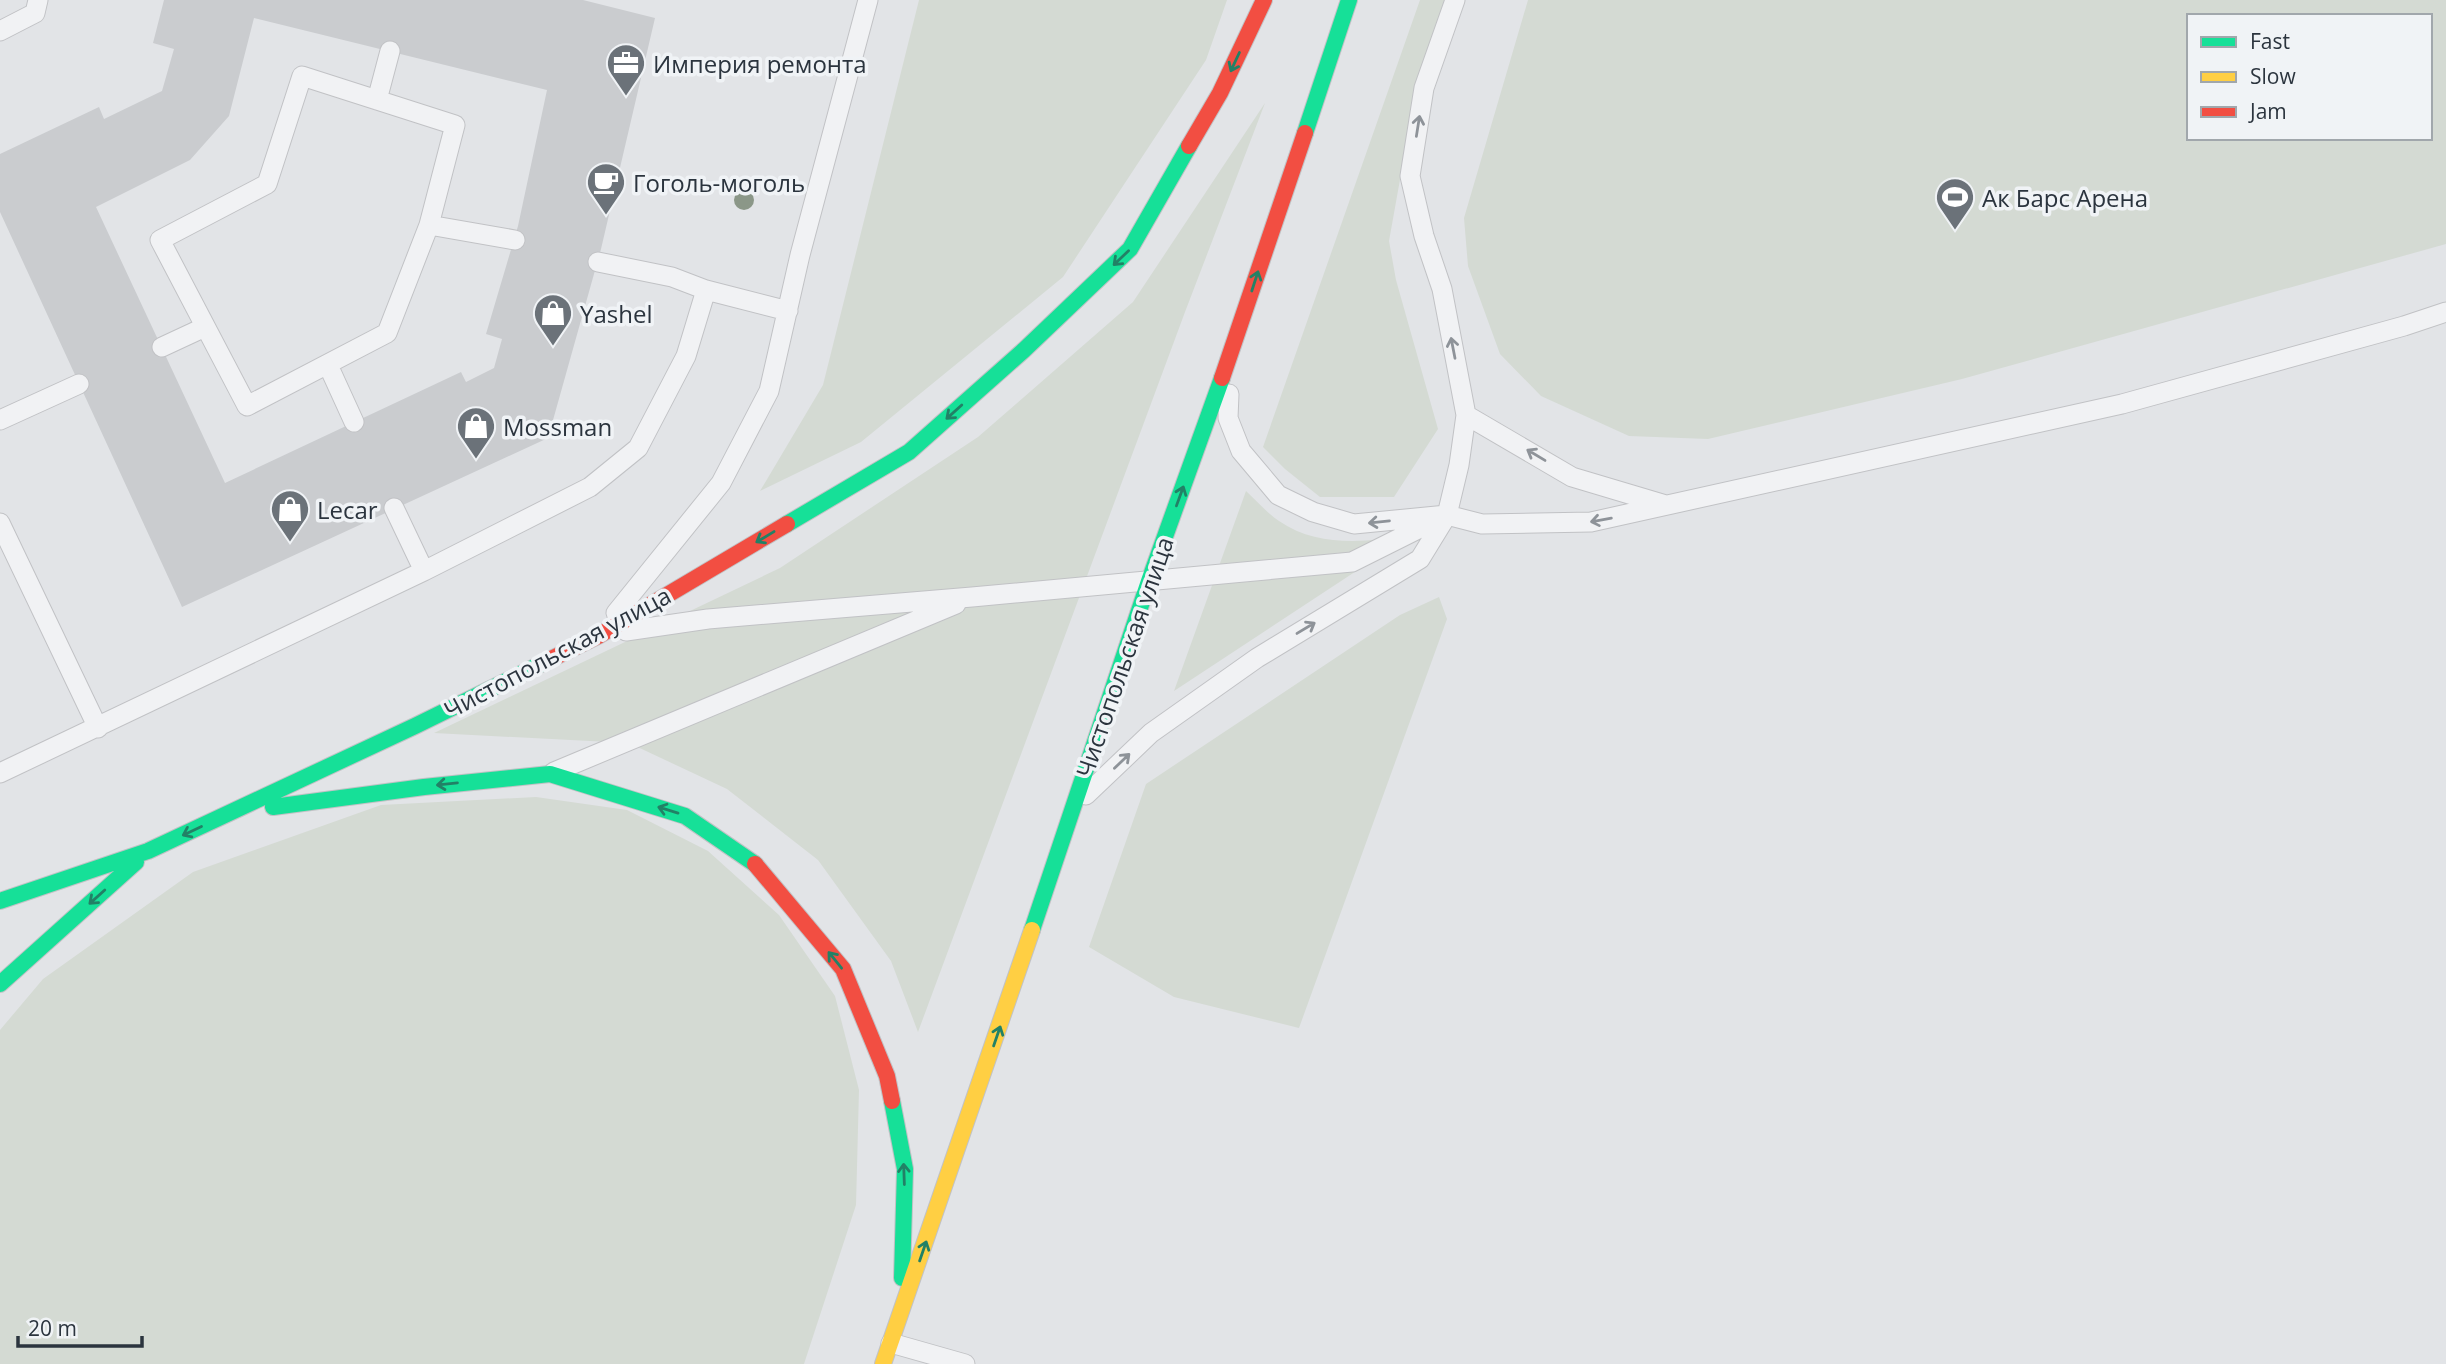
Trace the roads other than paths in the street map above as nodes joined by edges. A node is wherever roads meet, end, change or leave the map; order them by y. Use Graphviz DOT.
graph roads {
  1 [pos="38,0"];
  2 [pos="868,0"];
  3 [pos="1264,0"];
  4 [pos="1349,0"];
  5 [pos="1455,0"];
  6 [pos="0,31"];
  7 [pos="390,51"];
  8 [pos="377,100"];
  9 [pos="429,225"];
  10 [pos="515,240"];
  11 [pos="598,262"];
  12 [pos="705,290"];
  13 [pos="788,311"];
  14 [pos="2446,312"];
  15 [pos="205,327"];
  16 [pos="162,347"];
  17 [pos="1230,357"];
  18 [pos="328,365"];
  19 [pos="79,384"];
  20 [pos="1466,415"];
  21 [pos="0,420"];
  22 [pos="354,422"];
  23 [pos="1667,505"];
  24 [pos="394,508"];
  25 [pos="1447,515"];
  26 [pos="0,523"];
  27 [pos="424,571"];
  28 [pos="1149,581"];
  29 [pos="972,597"];
  30 [pos="598,636"];
  31 [pos="98,728"];
  32 [pos="0,773"];
  33 [pos="550,774"];
  34 [pos="1072,808"];
  35 [pos="236,811"];
  36 [pos="148,852"];
  37 [pos="0,901"];
  38 [pos="0,984"];
  39 [pos="901,1316"];
  40 [pos="891,1343"];
  41 [pos="883,1364"];
  42 [pos="965,1364"];
  1 -- 6 [label="lane"];
  2 -- 13 [label="lane"];
  3 -- 30 [label="main road, Чистопольская улица, one-way"];
  17 -- 4 [label="main road, Чистопольская улица, one-way"];
  20 -- 5 [label="lane, one-way"];
  7 -- 8 [label="lane"];
  8 -- 9 [label="lane"];
  8 -- 15 [label="lane"];
  9 -- 10 [label="lane"];
  9 -- 18 [label="lane"];
  11 -- 12 [label="lane"];
  12 -- 13 [label="lane"];
  12 -- 27 [label="lane"];
  13 -- 30 [label="lane"];
  14 -- 23 [label="lane"];
  15 -- 16 [label="lane"];
  15 -- 18 [label="lane"];
  25 -- 17 [label="lane, one-way"];
  28 -- 17 [label="main road, Чистопольская улица, one-way"];
  18 -- 22 [label="lane"];
  19 -- 21 [label="lane"];
  23 -- 20 [label="lane, one-way"];
  20 -- 25 [label="lane"];
  23 -- 25 [label="lane, one-way"];
  24 -- 27 [label="lane"];
  25 -- 28 [label="lane"];
  34 -- 25 [label="lane, one-way"];
  26 -- 31 [label="lane"];
  27 -- 31 [label="lane"];
  28 -- 29 [label="lane"];
  28 -- 34 [label="main road, Чистопольская улица"];
  29 -- 30 [label="lane"];
  29 -- 33 [label="lane"];
  30 -- 35 [label="main road, Чистопольская улица"];
  31 -- 32 [label="lane"];
  33 -- 35 [label="main road, Чистопольская улица, one-way"];
  39 -- 33 [label="main road, Чистопольская улица, one-way"];
  39 -- 34 [label="main road, Чистопольская улица, one-way"];
  35 -- 36 [label="main road, Чистопольская улица, one-way"];
  36 -- 37 [label="main road, Чистопольская улица"];
  36 -- 38 [label="main road, Чистопольская улица, one-way"];
  39 -- 40 [label="main road, Чистопольская улица"];
  40 -- 41 [label="main road, Чистопольская улица"];
  40 -- 42 [label="lane"];
}
